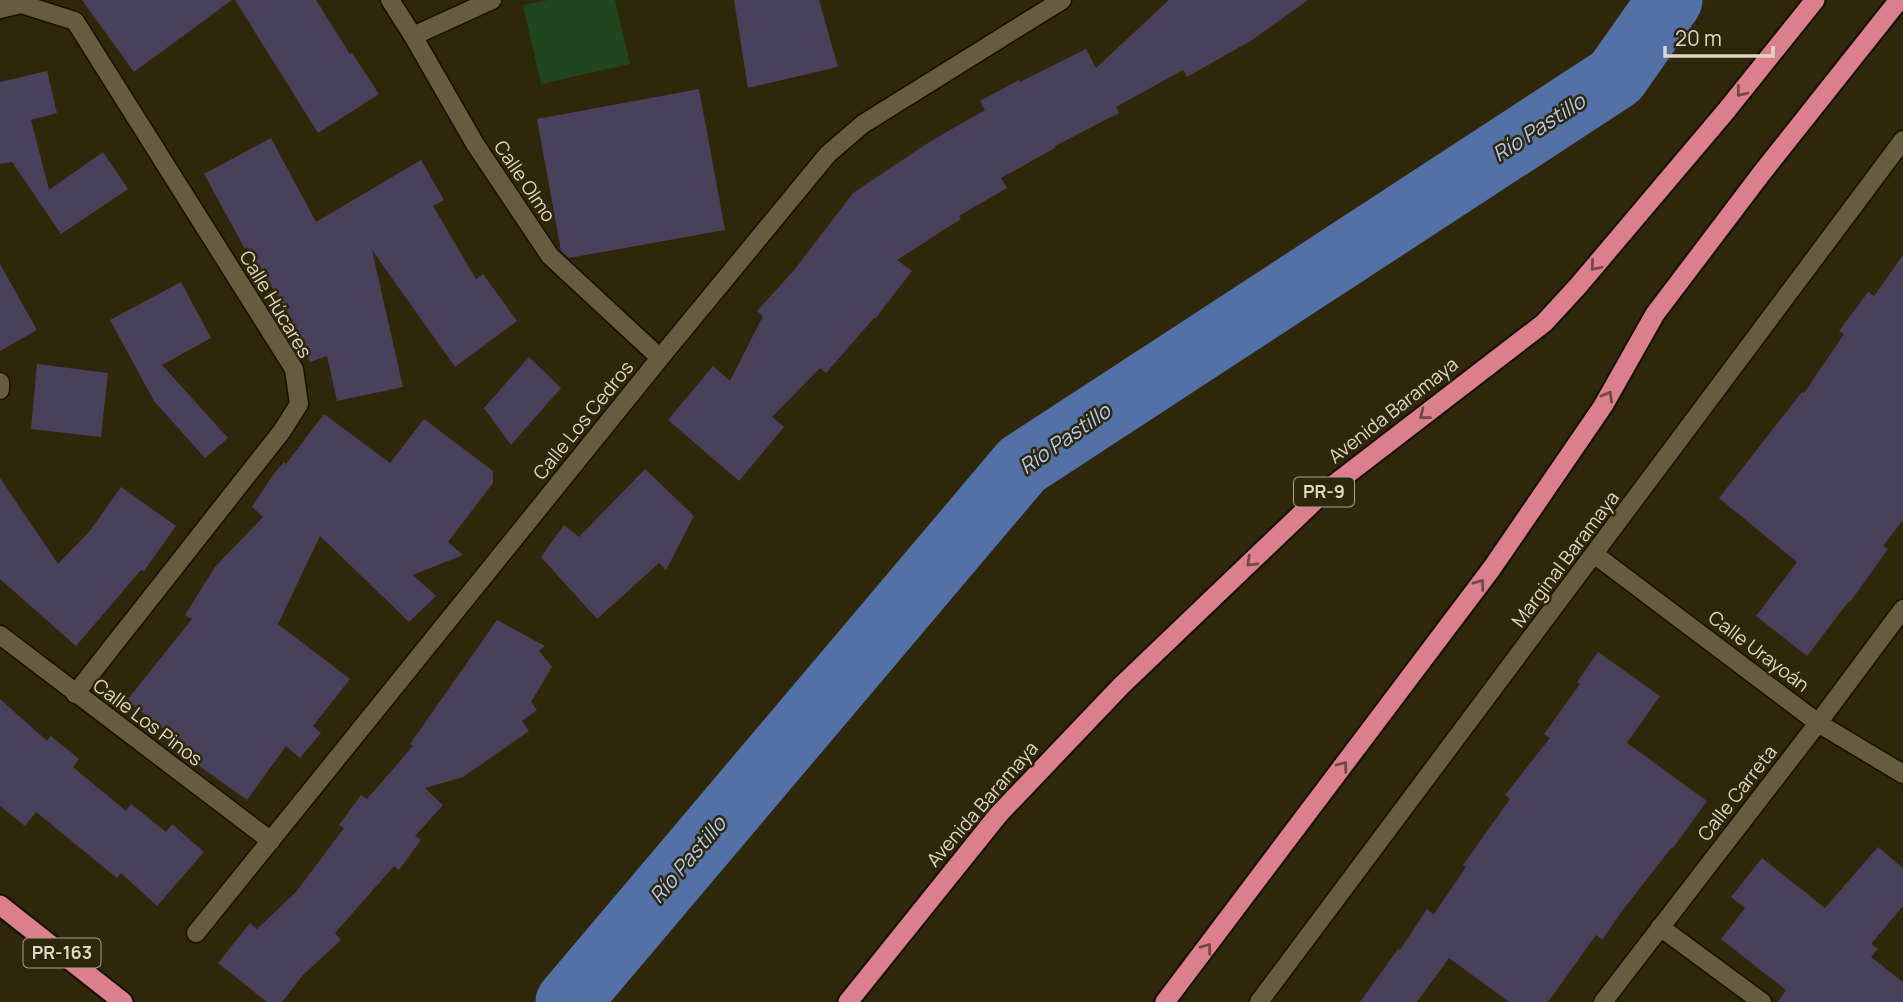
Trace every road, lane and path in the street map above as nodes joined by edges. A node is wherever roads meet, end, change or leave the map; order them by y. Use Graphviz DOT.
graph roads {
  1 [pos="390,0"];
  2 [pos="492,0"];
  3 [pos="1062,0"];
  4 [pos="1815,0"];
  5 [pos="1899,0"];
  6 [pos="0,9"];
  7 [pos="414,36"];
  8 [pos="1903,140"];
  9 [pos="660,358"];
  10 [pos="0,382"];
  11 [pos="0,390"];
  12 [pos="1594,554"];
  13 [pos="1903,608"];
  14 [pos="0,635"];
  15 [pos="75,694"];
  16 [pos="1818,723"];
  17 [pos="1903,774"];
  18 [pos="271,841"];
  19 [pos="0,905"];
  20 [pos="1660,927"];
  21 [pos="196,933"];
  22 [pos="123,1002"];
  23 [pos="848,1002"];
  24 [pos="1165,1002"];
  25 [pos="1259,1002"];
  26 [pos="1603,1002"];
  27 [pos="1762,1002"];
  1 -- 7 [label="street, Calle Olmo"];
  2 -- 7 [label="street"];
  3 -- 9 [label="street, Calle Los Cedros"];
  4 -- 23 [label="highway, Avenida Baramaya / PR-9, one-way"];
  24 -- 5 [label="highway, one-way"];
  6 -- 15 [label="street, Calle Húcares"];
  7 -- 9 [label="street, Calle Olmo"];
  8 -- 12 [label="street, Marginal Baramaya"];
  9 -- 18 [label="street, Calle Los Cedros"];
  10 -- 11 [label="street"];
  12 -- 16 [label="street, Calle Urayoán"];
  12 -- 25 [label="street, Marginal Baramaya"];
  13 -- 16 [label="street, Calle Carreta"];
  14 -- 15 [label="street, Calle Los Pinos"];
  15 -- 18 [label="street, Calle Los Pinos"];
  16 -- 17 [label="street, Calle Urayoán"];
  16 -- 20 [label="street, Calle Carreta"];
  18 -- 21 [label="street, Calle Los Cedros"];
  19 -- 22 [label="highway, PR-163"];
  20 -- 26 [label="street, Calle Carreta"];
  20 -- 27 [label="street"];
}
